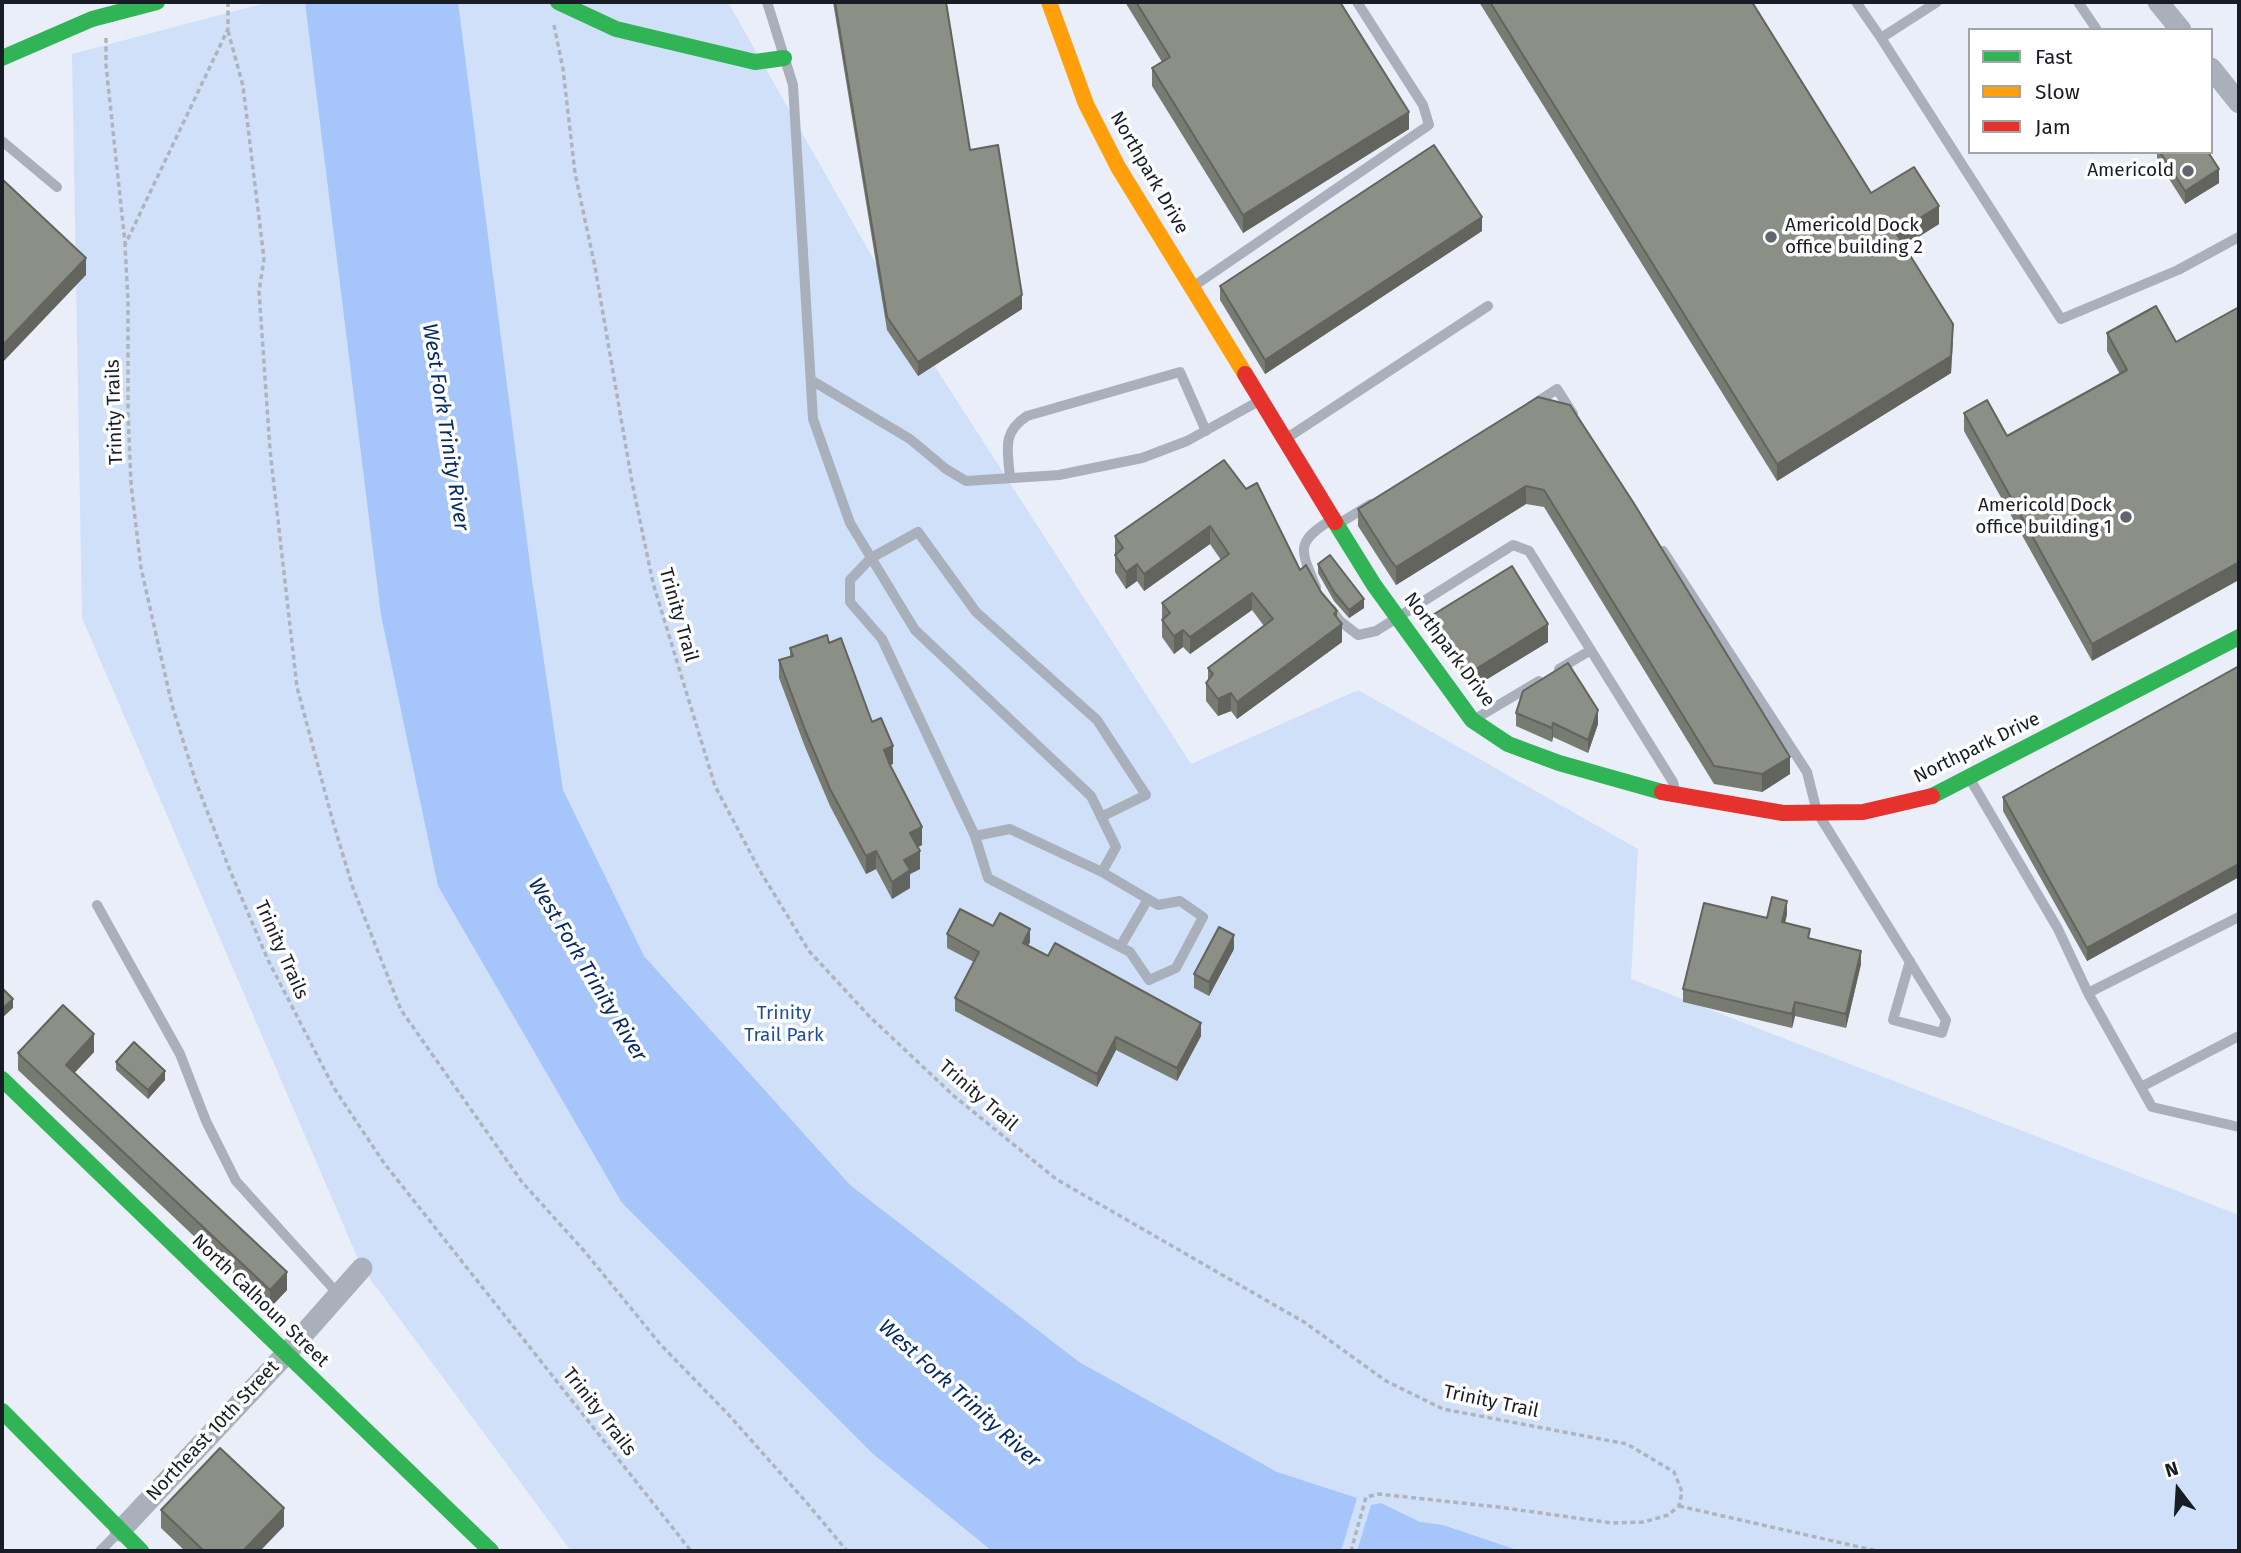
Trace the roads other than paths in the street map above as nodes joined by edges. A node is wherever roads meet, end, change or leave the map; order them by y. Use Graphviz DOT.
graph roads {
  1 [pos="767,2"];
  2 [pos="1049,2"];
  3 [pos="1357,2"];
  4 [pos="1856,2"];
  5 [pos="1937,2"];
  6 [pos="2078,2"];
  7 [pos="2158,2"];
  8 [pos="152,3"];
  9 [pos="127,6"];
  10 [pos="555,8"];
  11 [pos="2096,28"];
  12 [pos="2179,28"];
  13 [pos="1881,38"];
  14 [pos="2,58"];
  15 [pos="784,58"];
  16 [pos="2213,71"];
  17 [pos="2239,103"];
  18 [pos="2,141"];
  19 [pos="57,187"];
  20 [pos="2239,237"];
  21 [pos="1191,287"];
  22 [pos="1488,306"];
  23 [pos="811,380"];
  24 [pos="1261,400"];
  25 [pos="1522,411"];
  26 [pos="1580,424"];
  27 [pos="1206,431"];
  28 [pos="1285,439"];
  29 [pos="1010,478"];
  30 [pos="1383,496"];
  31 [pos="1335,521"];
  32 [pos="1656,540"];
  33 [pos="871,558"];
  34 [pos="1398,617"];
  35 [pos="2239,637"];
  36 [pos="1591,650"];
  37 [pos="1472,720"];
  38 [pos="1969,778"];
  39 [pos="1676,795"];
  40 [pos="1817,812"];
  41 [pos="1101,817"];
  42 [pos="975,836"];
  43 [pos="1102,873"];
  44 [pos="1148,899"];
  45 [pos="97,905"];
  46 [pos="2239,917"];
  47 [pos="1120,947"];
  48 [pos="1910,961"];
  49 [pos="2088,993"];
  50 [pos="2239,1036"];
  51 [pos="2,1079"];
  52 [pos="2141,1087"];
  53 [pos="2239,1127"];
  54 [pos="362,1268"];
  55 [pos="339,1295"];
  56 [pos="286,1354"];
  57 [pos="2,1411"];
  58 [pos="120,1531"];
  59 [pos="100,1551"];
  60 [pos="141,1551"];
  61 [pos="491,1551"];
  1 -- 15 [label="lane"];
  2 -- 21 [label="street, Northpark Drive"];
  3 -- 21 [label="lane"];
  4 -- 13 [label="lane"];
  5 -- 13 [label="lane"];
  6 -- 11 [label="lane"];
  7 -- 12 [label="street"];
  8 -- 9 [label="street"];
  9 -- 14 [label="street"];
  10 -- 15 [label="street"];
  13 -- 20 [label="lane"];
  15 -- 23 [label="lane"];
  16 -- 17 [label="street"];
  18 -- 19 [label="lane"];
  21 -- 24 [label="street, Northpark Drive"];
  22 -- 28 [label="lane"];
  23 -- 29 [label="lane"];
  23 -- 33 [label="lane"];
  24 -- 27 [label="lane"];
  24 -- 28 [label="street, Northpark Drive"];
  25 -- 26 [label="lane"];
  27 -- 29 [label="lane"];
  27 -- 29 [label="lane"];
  28 -- 31 [label="street, Northpark Drive"];
  30 -- 31 [label="lane"];
  31 -- 34 [label="street, Northpark Drive"];
  31 -- 34 [label="lane"];
  32 -- 40 [label="lane"];
  33 -- 41 [label="lane"];
  33 -- 41 [label="lane"];
  33 -- 42 [label="lane"];
  34 -- 36 [label="lane"];
  34 -- 37 [label="street, Northpark Drive"];
  35 -- 38 [label="street, Northpark Drive"];
  36 -- 37 [label="lane"];
  36 -- 39 [label="lane"];
  37 -- 39 [label="street, Northpark Drive"];
  38 -- 40 [label="street, Northpark Drive"];
  38 -- 49 [label="lane"];
  39 -- 40 [label="street, Northpark Drive"];
  40 -- 48 [label="lane"];
  41 -- 43 [label="lane"];
  42 -- 43 [label="lane"];
  42 -- 47 [label="lane"];
  43 -- 44 [label="lane"];
  44 -- 47 [label="lane"];
  44 -- 47 [label="lane"];
  45 -- 55 [label="lane"];
  46 -- 49 [label="lane"];
  48 -- 48 [label="lane"];
  49 -- 52 [label="lane"];
  50 -- 52 [label="lane"];
  51 -- 56 [label="street, North Calhoun Street"];
  52 -- 53 [label="lane"];
  54 -- 55 [label="street, Northeast 10th Street"];
  55 -- 56 [label="street, Northeast 10th Street"];
  56 -- 58 [label="street, Northeast 10th Street"];
  56 -- 61 [label="street, North Calhoun Street"];
  57 -- 58 [label="street"];
  58 -- 59 [label="lane"];
  58 -- 60 [label="street"];
}
